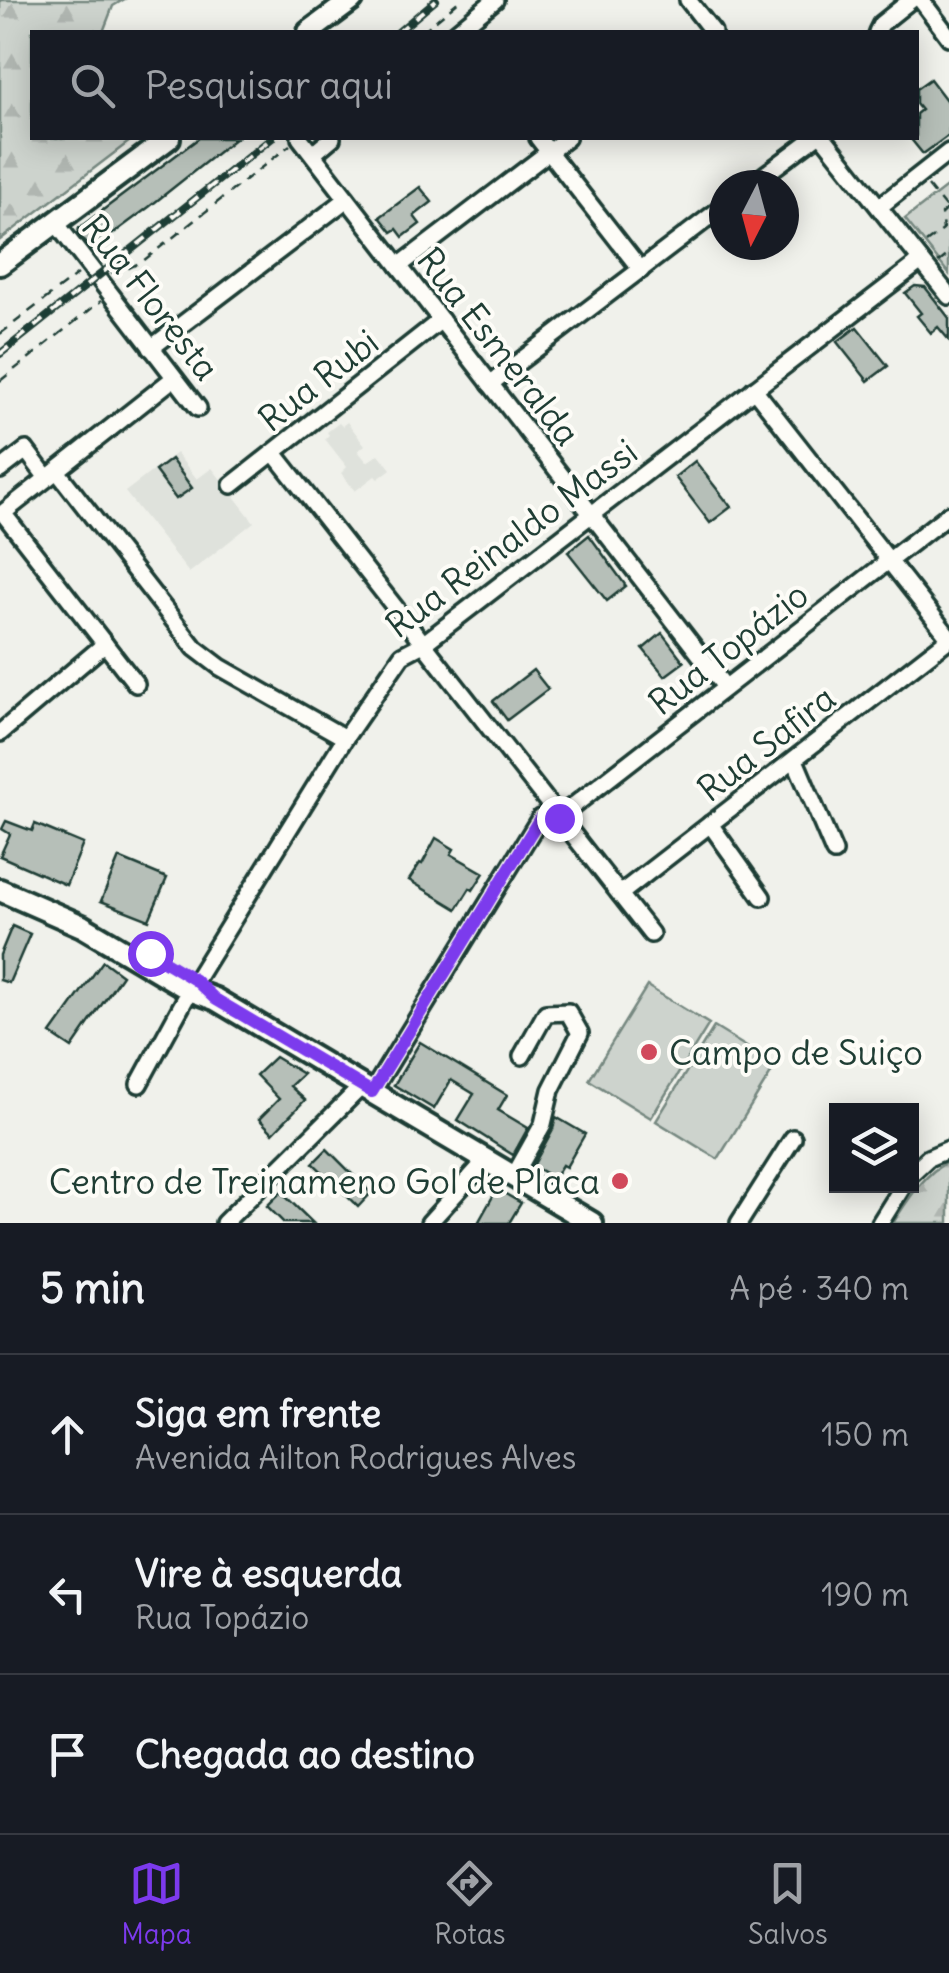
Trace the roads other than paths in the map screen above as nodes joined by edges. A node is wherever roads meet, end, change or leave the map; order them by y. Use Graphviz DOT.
graph roads {
  1 [pos="352,0"];
  2 [pos="495,0"];
  3 [pos="910,0"];
  4 [pos="921,0"];
  5 [pos="696,3"];
  6 [pos="312,30"];
  7 [pos="328,30"];
  8 [pos="458,30"];
  9 [pos="709,30"];
  10 [pos="878,30"];
  11 [pos="949,37"];
  12 [pos="166,140"];
  13 [pos="301,140"];
  14 [pos="330,140"];
  15 [pos="540,140"];
  16 [pos="564,140"];
  17 [pos="804,140"];
  18 [pos="826,140"];
  19 [pos="549,151"];
  20 [pos="949,152"];
  21 [pos="312,154"];
  22 [pos="769,170"];
  23 [pos="347,199"];
  24 [pos="879,207"];
  25 [pos="709,217"];
  26 [pos="56,223"];
  27 [pos="918,257"];
  28 [pos="0,264"];
  29 [pos="399,266"];
  30 [pos="640,270"];
  31 [pos="949,296"];
  32 [pos="442,320"];
  33 [pos="152,348"];
  34 [pos="174,378"];
  35 [pos="490,384"];
  36 [pos="754,389"];
  37 [pos="198,408"];
  38 [pos="274,453"];
  39 [pos="0,470"];
  40 [pos="52,474"];
  41 [pos="232,485"];
  42 [pos="592,514"];
  43 [pos="949,514"];
  44 [pos="890,561"];
  45 [pos="949,638"];
  46 [pos="105,644"];
  47 [pos="423,644"];
  48 [pos="136,684"];
  49 [pos="725,687"];
  50 [pos="0,733"];
  51 [pos="345,738"];
  52 [pos="796,760"];
  53 [pos="549,813"];
  54 [pos="710,824"];
  55 [pos="834,852"];
  56 [pos="0,880"];
  57 [pos="13,892"];
  58 [pos="620,894"];
  59 [pos="762,896"];
  60 [pos="651,934"];
  61 [pos="193,985"];
  62 [pos="522,1056"];
  63 [pos="138,1084"];
  64 [pos="367,1089"];
  65 [pos="793,1138"];
  66 [pos="949,1149"];
  67 [pos="486,1160"];
  68 [pos="919,1166"];
  69 [pos="514,1176"];
  70 [pos="899,1193"];
  71 [pos="224,1223"];
  72 [pos="429,1223"];
  73 [pos="592,1223"];
  74 [pos="740,1223"];
  75 [pos="880,1223"];
  1 -- 6 [label="main road"];
  1 -- 7 [label="street"];
  2 -- 8 [label="street"];
  3 -- 10 [label="street"];
  4 -- 11 [label="street"];
  5 -- 9 [label="street"];
  12 -- 26 [label="main road"];
  13 -- 21 [label="street, Rua Esmeralda"];
  14 -- 21 [label="street"];
  15 -- 19 [label="street"];
  16 -- 19 [label="street"];
  17 -- 22 [label="street"];
  18 -- 24 [label="street"];
  19 -- 29 [label="street"];
  19 -- 30 [label="street"];
  20 -- 24 [label="street"];
  21 -- 23 [label="street, Rua Esmeralda"];
  23 -- 29 [label="street, Rua Esmeralda"];
  23 -- 33 [label="street"];
  24 -- 27 [label="street"];
  25 -- 30 [label="street"];
  26 -- 28 [label="main road"];
  26 -- 33 [label="street, Rua Floresta"];
  27 -- 31 [label="street"];
  27 -- 36 [label="street, Rua Reinaldo Massi"];
  29 -- 32 [label="street, Rua Esmeralda"];
  30 -- 35 [label="street"];
  32 -- 35 [label="street, Rua Esmeralda"];
  32 -- 38 [label="street, Rua Rubi"];
  33 -- 34 [label="street, Rua Floresta"];
  34 -- 37 [label="street, Rua Floresta"];
  34 -- 40 [label="street"];
  35 -- 42 [label="street, Rua Esmeralda"];
  36 -- 42 [label="street, Rua Reinaldo Massi"];
  36 -- 44 [label="street"];
  38 -- 41 [label="street, Rua Rubi"];
  38 -- 47 [label="street"];
  39 -- 40 [label="street"];
  40 -- 46 [label="street"];
  40 -- 51 [label="street"];
  42 -- 47 [label="street, Rua Reinaldo Massi"];
  42 -- 49 [label="street, Rua Esmeralda"];
  43 -- 44 [label="street, Rua Topázio"];
  44 -- 45 [label="street"];
  44 -- 49 [label="street, Rua Topázio"];
  45 -- 52 [label="street, Rua Safira"];
  46 -- 48 [label="street"];
  46 -- 50 [label="street"];
  47 -- 51 [label="street, Rua Reinaldo Massi"];
  47 -- 53 [label="street"];
  49 -- 53 [label="street, Rua Topázio"];
  51 -- 61 [label="street, Rua Reinaldo Massi"];
  52 -- 54 [label="street, Rua Safira"];
  52 -- 55 [label="street"];
  53 -- 58 [label="street"];
  53 -- 64 [label="street, Rua Topázio"];
  54 -- 58 [label="street, Rua Safira"];
  54 -- 59 [label="street"];
  56 -- 57 [label="main road"];
  57 -- 61 [label="main road"];
  58 -- 60 [label="street"];
  61 -- 63 [label="street, Rua Reinaldo Massi"];
  61 -- 64 [label="main road"];
  62 -- 69 [label="street"];
  64 -- 67 [label="main road"];
  64 -- 71 [label="street, Rua Topázio"];
  65 -- 74 [label="street"];
  66 -- 68 [label="street"];
  67 -- 69 [label="main road"];
  67 -- 72 [label="street"];
  69 -- 73 [label="main road"];
  70 -- 75 [label="street"];
}
